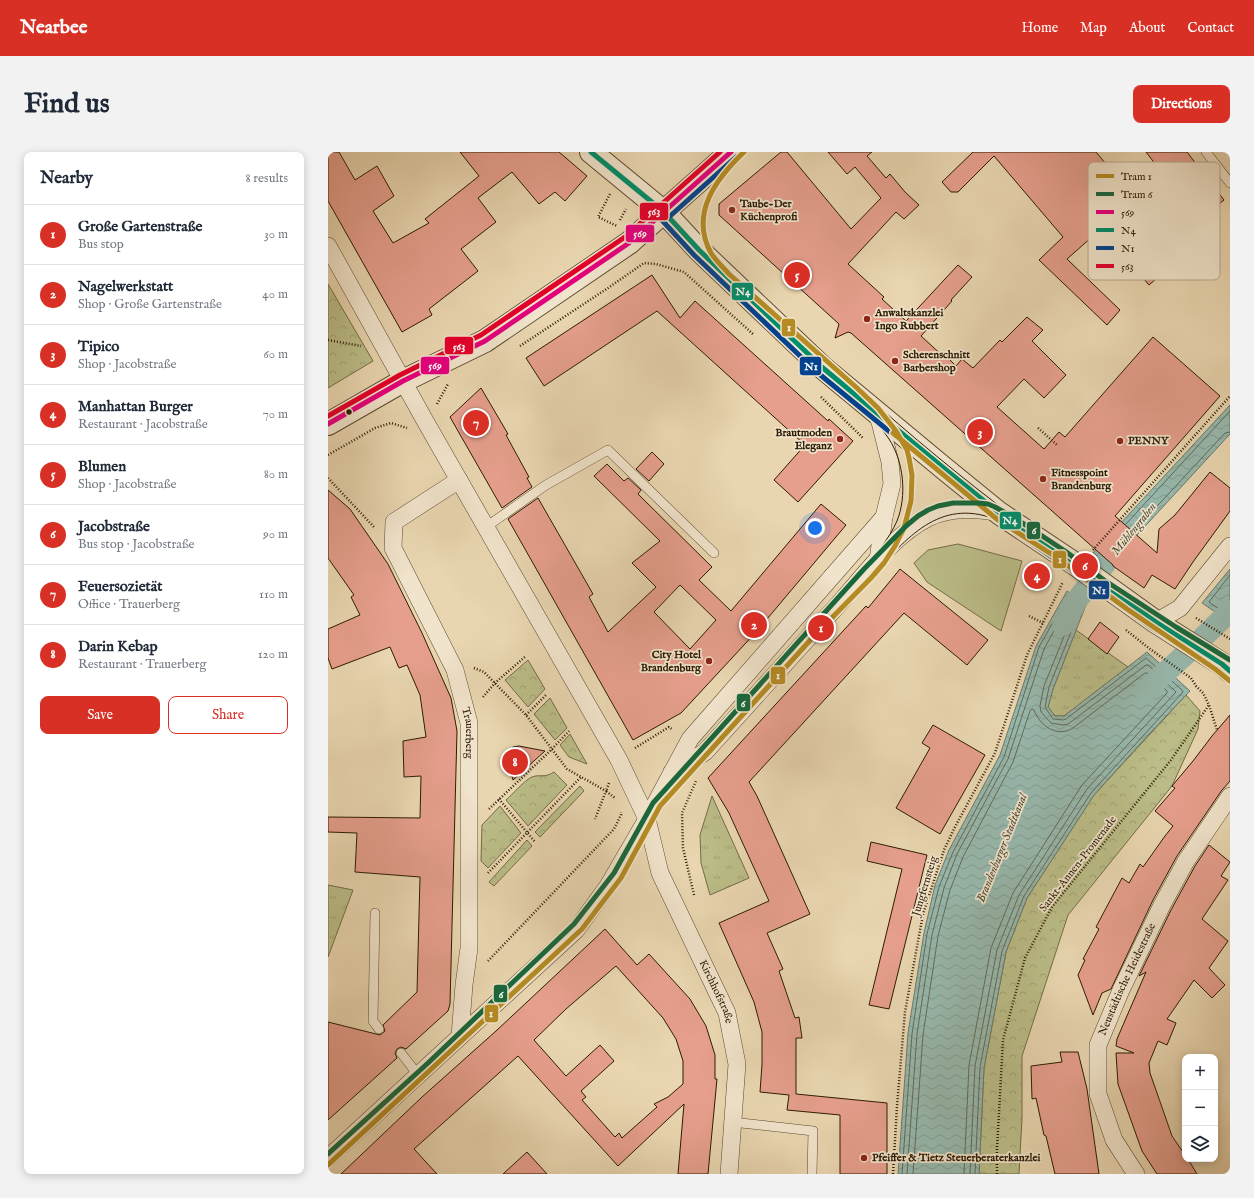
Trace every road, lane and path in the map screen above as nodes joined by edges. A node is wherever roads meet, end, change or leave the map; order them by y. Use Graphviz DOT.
graph roads {
  1 [pos="590,152"];
  2 [pos="731,152"];
  3 [pos="1206,152"];
  4 [pos="1214,162"];
  5 [pos="1220,170"];
  6 [pos="1230,183"];
  7 [pos="611,192"];
  8 [pos="664,212"];
  9 [pos="618,226"];
  10 [pos="328,246"];
  11 [pos="755,336"];
  12 [pos="328,340"];
  13 [pos="518,347"];
  14 [pos="385,350"];
  15 [pos="403,381"];
  16 [pos="454,381"];
  17 [pos="818,394"];
  18 [pos="1230,396"];
  19 [pos="876,412"];
  20 [pos="424,418"];
  21 [pos="328,424"];
  22 [pos="1038,428"];
  23 [pos="865,440"];
  24 [pos="1057,445"];
  25 [pos="328,455"];
  26 [pos="328,478"];
  27 [pos="459,480"];
  28 [pos="999,513"];
  29 [pos="884,517"];
  30 [pos="486,528"];
  31 [pos="1230,546"];
  32 [pos="393,548"];
  33 [pos="714,553"];
  34 [pos="878,560"];
  35 [pos="1075,572"];
  36 [pos="1029,616"];
  37 [pos="1195,618"];
  38 [pos="1043,623"];
  39 [pos="1164,626"];
  40 [pos="1230,639"];
  41 [pos="1150,649"];
  42 [pos="526,656"];
  43 [pos="1226,667"];
  44 [pos="455,670"];
  45 [pos="495,683"];
  46 [pos="548,694"];
  47 [pos="1209,705"];
  48 [pos="465,709"];
  49 [pos="526,716"];
  50 [pos="1217,730"];
  51 [pos="569,731"];
  52 [pos="690,739"];
  53 [pos="551,750"];
  54 [pos="619,760"];
  55 [pos="672,772"];
  56 [pos="581,777"];
  57 [pos="606,791"];
  58 [pos="1230,796"];
  59 [pos="499,799"];
  60 [pos="616,799"];
  61 [pos="621,809"];
  62 [pos="469,816"];
  63 [pos="595,819"];
  64 [pos="647,819"];
  65 [pos="527,832"];
  66 [pos="535,842"];
  67 [pos="469,882"];
  68 [pos="375,913"];
  69 [pos="464,985"];
  70 [pos="379,1029"];
  71 [pos="460,1036"];
  72 [pos="401,1053"];
  73 [pos="418,1075"];
  74 [pos="732,1122"];
  75 [pos="328,1158"];
  76 [pos="729,1174"];
  77 [pos="812,1174"];
  78 [pos="893,1174"];
  79 [pos="997,1174"];
  80 [pos="1136,1174"];
  1 -- 8 [label="street"];
  2 -- 8 [label="street"];
  3 -- 4 [label="lane"];
  5 -- 6 [label="lane"];
  7 -- 9 [label="path"];
  8 -- 15 [label="street"];
  8 -- 19 [label="street"];
  10 -- 14 [label="street"];
  11 -- 13 [label="path"];
  12 -- 14 [label="path"];
  14 -- 15 [label="street"];
  15 -- 20 [label="street"];
  15 -- 21 [label="street"];
  16 -- 20 [label="path"];
  17 -- 23 [label="path"];
  18 -- 35 [label="path, Jungfernsteig"];
  19 -- 28 [label="street"];
  19 -- 29 [label="street"];
  20 -- 25 [label="path"];
  20 -- 27 [label="street"];
  22 -- 24 [label="path"];
  26 -- 32 [label="path"];
  27 -- 30 [label="street"];
  27 -- 32 [label="street, Trauerberg"];
  28 -- 34 [label="street"];
  28 -- 35 [label="street"];
  29 -- 34 [label="street"];
  29 -- 52 [label="street"];
  30 -- 33 [label="lane"];
  30 -- 54 [label="street"];
  31 -- 39 [label="street"];
  32 -- 44 [label="street, Trauerberg"];
  34 -- 55 [label="street"];
  35 -- 38 [label="path, Jungfernsteig"];
  35 -- 39 [label="street"];
  36 -- 38 [label="path"];
  37 -- 40 [label="path"];
  38 -- 78 [label="path, Jungfernsteig"];
  39 -- 43 [label="street"];
  41 -- 47 [label="path"];
  42 -- 45 [label="path"];
  44 -- 45 [label="path"];
  44 -- 48 [label="street, Trauerberg"];
  45 -- 48 [label="path"];
  45 -- 49 [label="path"];
  46 -- 49 [label="path"];
  47 -- 50 [label="path"];
  47 -- 79 [label="path, Sankt-Annen-Promenade"];
  48 -- 62 [label="street, Trauerberg"];
  49 -- 53 [label="path"];
  51 -- 53 [label="path"];
  52 -- 54 [label="path"];
  52 -- 55 [label="street"];
  53 -- 56 [label="path"];
  53 -- 59 [label="path"];
  54 -- 57 [label="path"];
  54 -- 64 [label="street"];
  55 -- 64 [label="street"];
  56 -- 57 [label="path"];
  56 -- 65 [label="path"];
  57 -- 60 [label="path"];
  57 -- 63 [label="path"];
  58 -- 80 [label="street, Neustädtische Heidestraße"];
  59 -- 62 [label="path"];
  59 -- 65 [label="path"];
  61 -- 69 [label="path"];
  62 -- 67 [label="street, Trauerberg"];
  64 -- 71 [label="street"];
  64 -- 74 [label="street, Kirchhofstraße"];
  65 -- 66 [label="path"];
  65 -- 67 [label="path"];
  67 -- 69 [label="street, Trauerberg"];
  68 -- 70 [label="lane"];
  69 -- 71 [label="street, Trauerberg"];
  71 -- 73 [label="street"];
  72 -- 73 [label="lane"];
  73 -- 75 [label="street"];
  74 -- 76 [label="street, Kirchhofstraße"];
  74 -- 77 [label="lane"];
}
